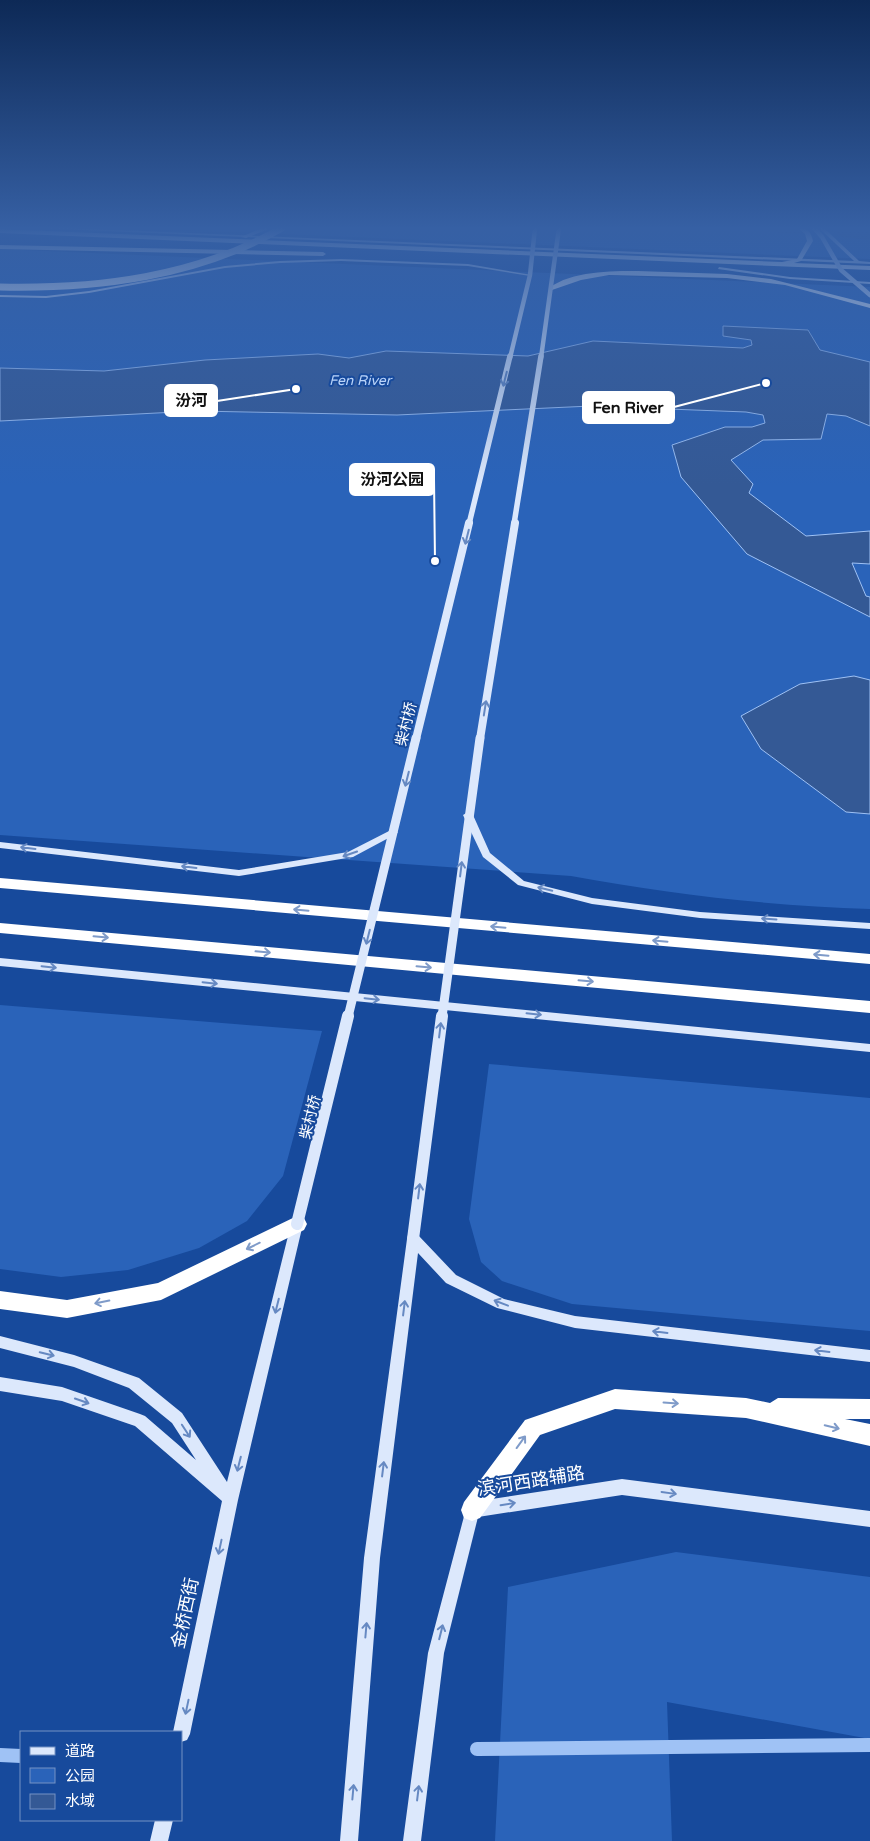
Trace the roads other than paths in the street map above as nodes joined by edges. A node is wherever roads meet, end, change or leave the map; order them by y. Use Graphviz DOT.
graph roads {
  1 [pos="521,314"];
  2 [pos="548,314"];
  3 [pos="468,815"];
  4 [pos="393,832"];
  5 [pos="0,845"];
  6 [pos="0,883"];
  7 [pos="870,926"];
  8 [pos="0,928"];
  9 [pos="870,959"];
  10 [pos="0,962"];
  11 [pos="870,1007"];
  12 [pos="870,1048"];
  13 [pos="297,1224"];
  14 [pos="413,1240"];
  15 [pos="0,1300"];
  16 [pos="0,1342"];
  17 [pos="870,1356"];
  18 [pos="0,1384"];
  19 [pos="746,1408"];
  20 [pos="870,1409"];
  21 [pos="870,1435"];
  22 [pos="230,1500"];
  23 [pos="472,1510"];
  24 [pos="870,1519"];
  25 [pos="182,1731"];
  26 [pos="164,1821"];
  27 [pos="159,1841"];
  28 [pos="348,1841"];
  29 [pos="412,1841"];
  1 -- 4 [label="main road, 柴村桥, one-way, bridge"];
  3 -- 2 [label="main road, one-way, bridge"];
  7 -- 3 [label="main road, one-way"];
  14 -- 3 [label="main road, one-way, bridge"];
  4 -- 5 [label="main road, one-way"];
  4 -- 13 [label="main road, 柴村桥, one-way, bridge"];
  9 -- 6 [label="highway, one-way"];
  8 -- 11 [label="highway, one-way"];
  10 -- 12 [label="main road, one-way"];
  13 -- 15 [label="highway, one-way"];
  13 -- 22 [label="main road, 柴村桥, one-way"];
  17 -- 14 [label="main road, one-way"];
  28 -- 14 [label="main road, one-way"];
  16 -- 22 [label="main road, one-way"];
  18 -- 22 [label="main road, one-way"];
  19 -- 20 [label="highway"];
  19 -- 21 [label="highway, one-way"];
  23 -- 19 [label="highway, one-way"];
  22 -- 25 [label="main road, 金桥西街, one-way"];
  23 -- 24 [label="main road, 滨河西路辅路, one-way"];
  29 -- 23 [label="main road, 滨河西路辅路, one-way"];
  26 -- 27 [label="main road"];
}
